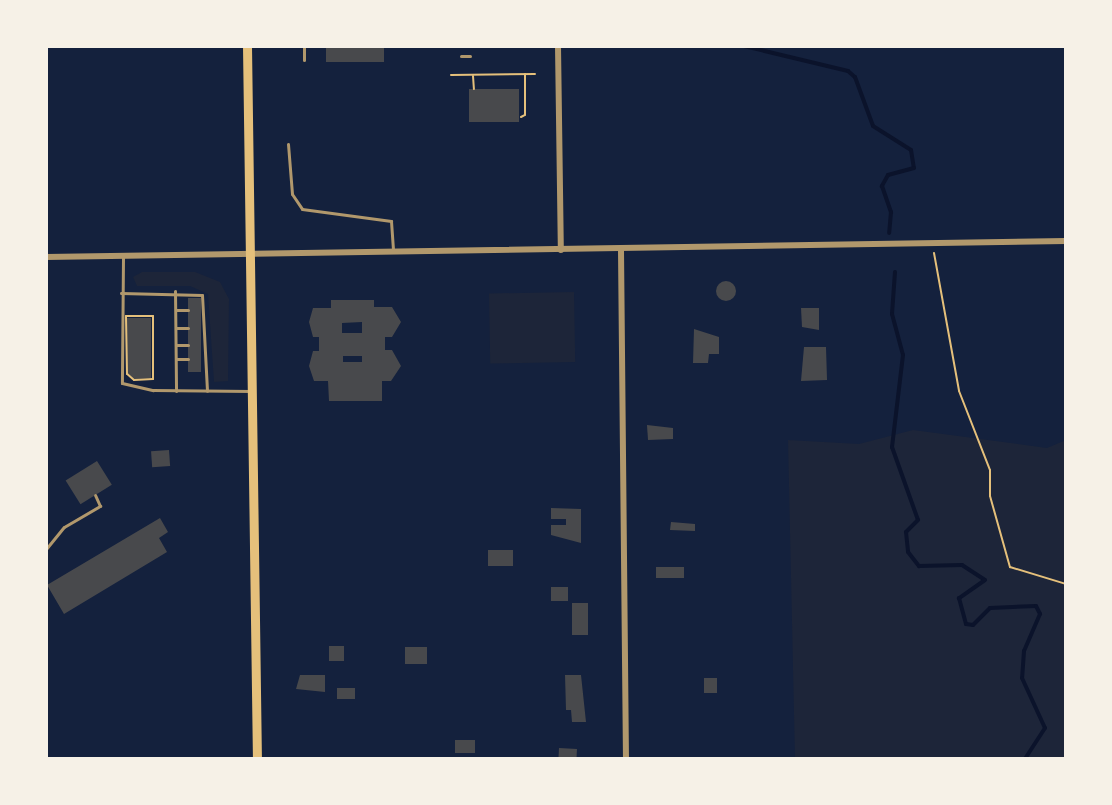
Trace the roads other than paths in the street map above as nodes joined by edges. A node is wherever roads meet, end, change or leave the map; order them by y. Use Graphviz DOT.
graph roads {
  1 [pos="247,46"];
  2 [pos="304,46"];
  3 [pos="558,46"];
  4 [pos="461,56"];
  5 [pos="470,56"];
  6 [pos="304,60"];
  7 [pos="288,144"];
  8 [pos="1066,241"];
  9 [pos="561,250"];
  10 [pos="621,250"];
  11 [pos="394,254"];
  12 [pos="250,256"];
  13 [pos="46,257"];
  14 [pos="123,258"];
  15 [pos="175,291"];
  16 [pos="121,293"];
  17 [pos="176,310"];
  18 [pos="188,310"];
  19 [pos="176,328"];
  20 [pos="188,328"];
  21 [pos="176,345"];
  22 [pos="188,345"];
  23 [pos="176,359"];
  24 [pos="188,359"];
  25 [pos="176,391"];
  26 [pos="207,391"];
  27 [pos="252,391"];
  28 [pos="95,495"];
  29 [pos="46,549"];
  30 [pos="257,759"];
  31 [pos="626,759"];
  1 -- 12 [label="main road"];
  2 -- 6 [label="lane"];
  3 -- 9 [label="street"];
  4 -- 5 [label="lane"];
  7 -- 11 [label="lane"];
  8 -- 10 [label="street"];
  9 -- 10 [label="street"];
  9 -- 11 [label="street"];
  10 -- 31 [label="street"];
  11 -- 12 [label="street"];
  12 -- 14 [label="street"];
  12 -- 27 [label="main road"];
  13 -- 14 [label="street"];
  14 -- 16 [label="lane"];
  15 -- 16 [label="lane"];
  15 -- 17 [label="lane"];
  15 -- 26 [label="lane"];
  16 -- 25 [label="lane"];
  17 -- 18 [label="lane"];
  17 -- 19 [label="lane"];
  19 -- 20 [label="lane"];
  19 -- 21 [label="lane"];
  21 -- 22 [label="lane"];
  21 -- 23 [label="lane"];
  23 -- 24 [label="lane"];
  23 -- 25 [label="lane"];
  25 -- 26 [label="lane"];
  26 -- 27 [label="lane"];
  27 -- 30 [label="main road"];
  28 -- 29 [label="lane"];
}
